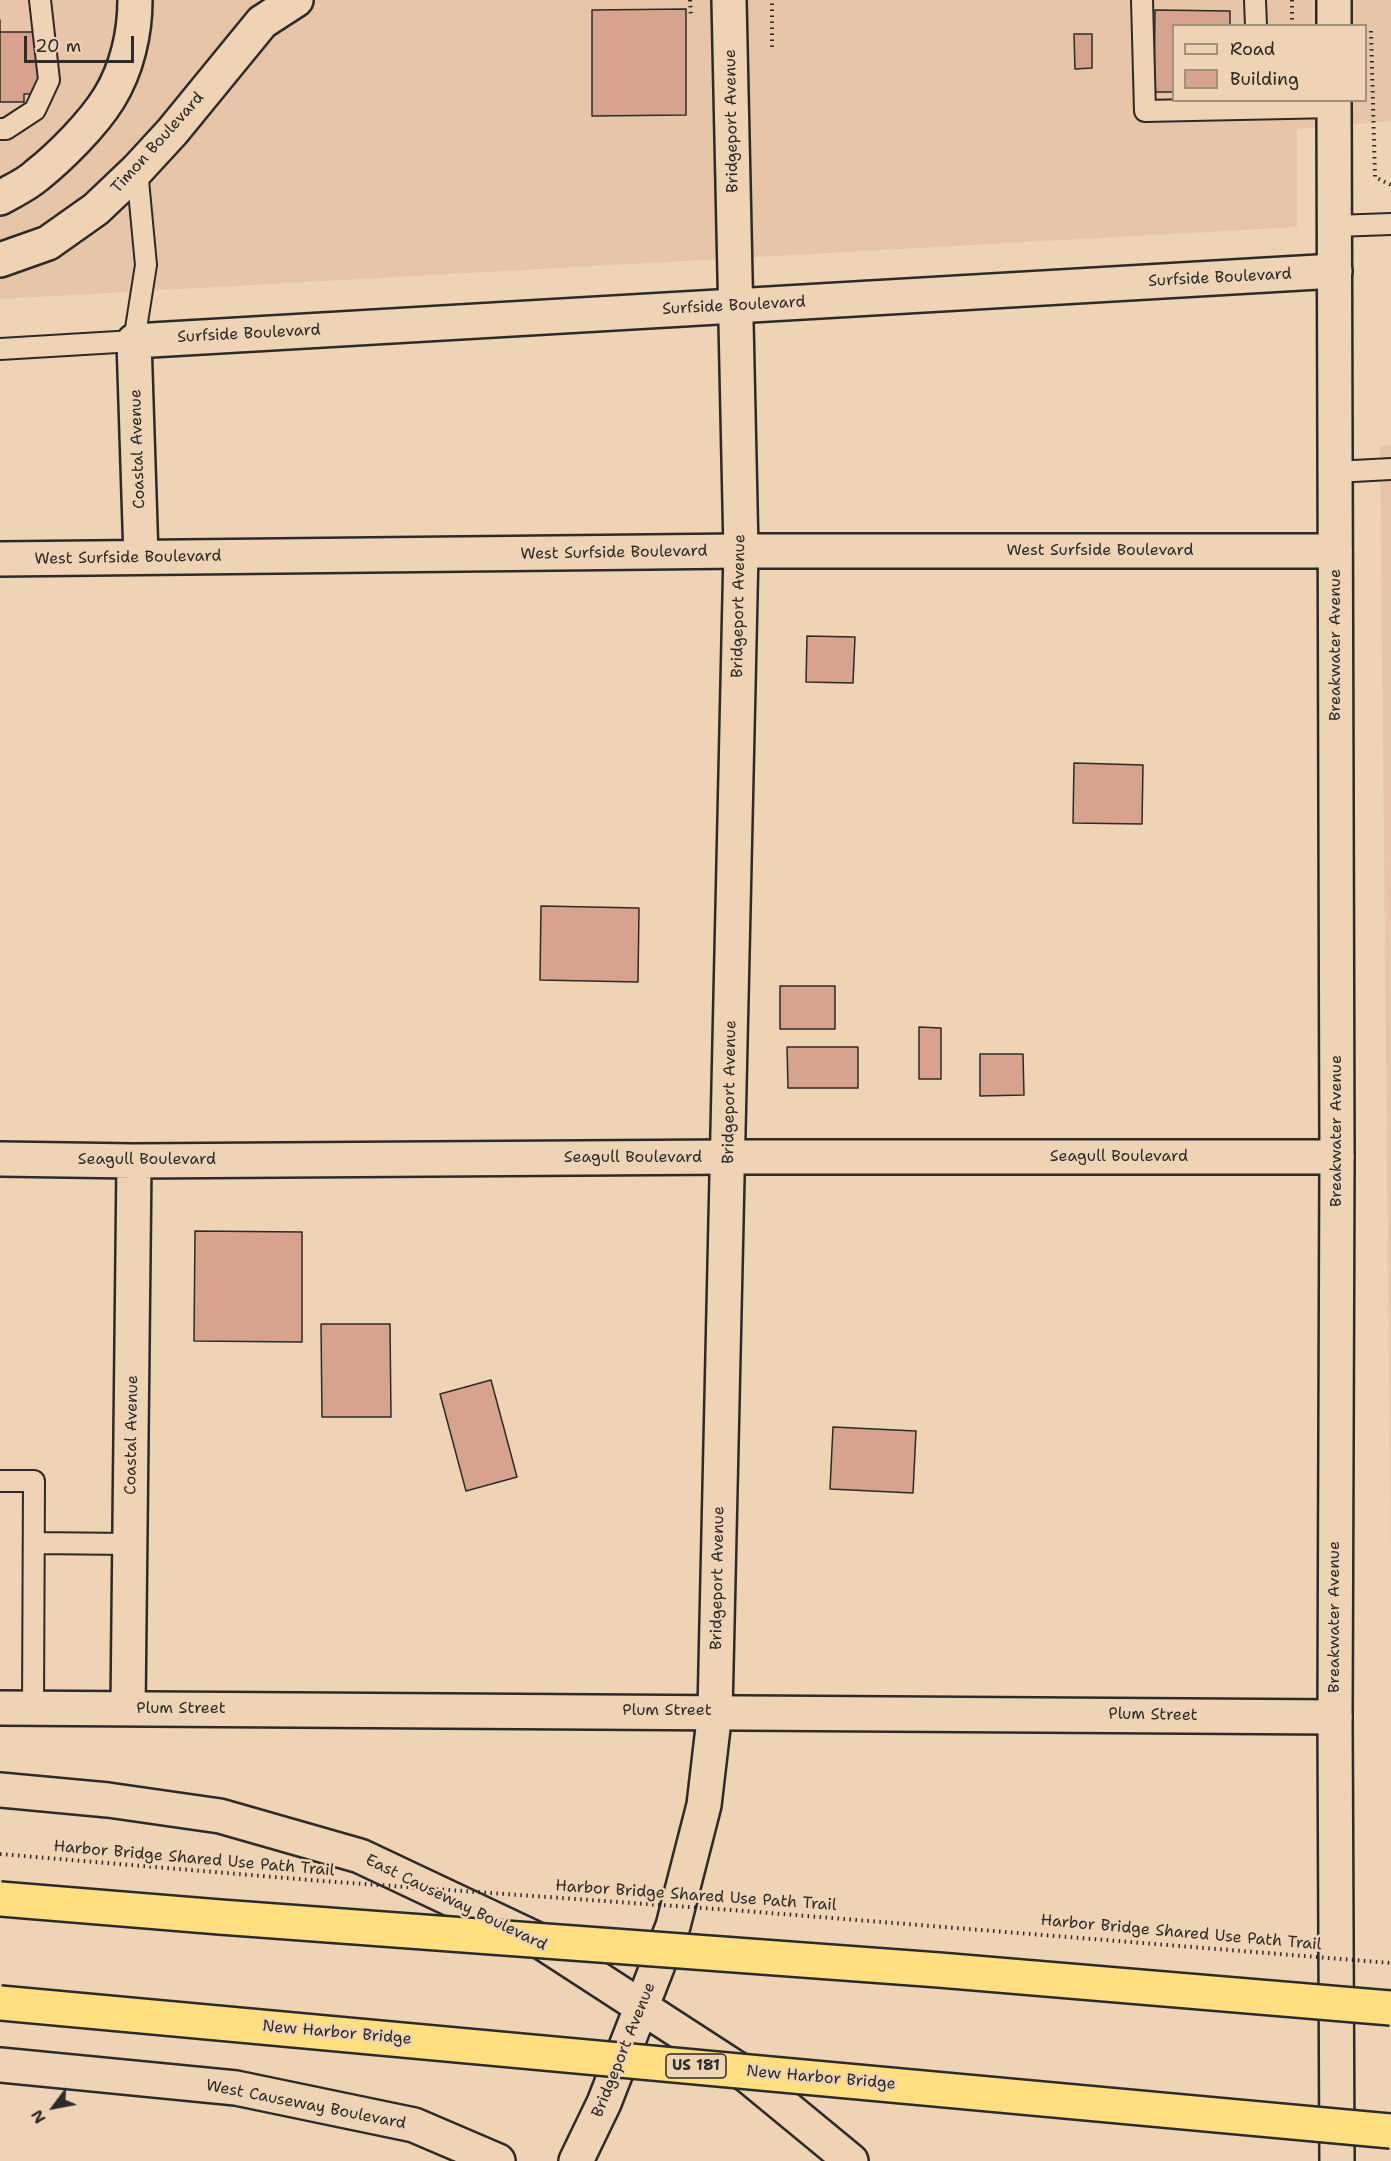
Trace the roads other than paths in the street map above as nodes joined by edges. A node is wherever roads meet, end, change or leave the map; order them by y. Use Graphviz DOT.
graph roads {
  1 [pos="40,0"];
  2 [pos="135,0"];
  3 [pos="296,0"];
  4 [pos="729,0"];
  5 [pos="1142,0"];
  6 [pos="1255,0"];
  7 [pos="1334,0"];
  8 [pos="1256,24"];
  9 [pos="1334,24"];
  10 [pos="1259,104"];
  11 [pos="1335,104"];
  12 [pos="0,129"];
  13 [pos="137,170"];
  14 [pos="0,198"];
  15 [pos="1391,224"];
  16 [pos="1335,226"];
  17 [pos="0,260"];
  18 [pos="1335,271"];
  19 [pos="736,306"];
  20 [pos="134,341"];
  21 [pos="0,349"];
  22 [pos="1391,469"];
  23 [pos="1335,472"];
  24 [pos="741,551"];
  25 [pos="1335,551"];
  26 [pos="141,557"];
  27 [pos="0,559"];
  28 [pos="729,1157"];
  29 [pos="1337,1157"];
  30 [pos="0,1159"];
  31 [pos="135,1161"];
  32 [pos="0,1481"];
  33 [pos="34,1544"];
  34 [pos="130,1544"];
  35 [pos="0,1708"];
  36 [pos="33,1708"];
  37 [pos="129,1709"];
  38 [pos="715,1711"];
  39 [pos="1335,1717"];
  40 [pos="0,1790"];
  41 [pos="0,1899"];
  42 [pos="0,2002"];
  43 [pos="641,2007"];
  44 [pos="1391,2008"];
  45 [pos="0,2065"];
  46 [pos="1391,2131"];
  47 [pos="498,2161"];
  48 [pos="576,2161"];
  49 [pos="850,2161"];
  50 [pos="1337,2161"];
  1 -- 12 [label="lane"];
  2 -- 14 [label="street"];
  3 -- 13 [label="street, Timon Boulevard"];
  4 -- 19 [label="street, Bridgeport Avenue"];
  5 -- 10 [label="lane"];
  6 -- 8 [label="lane"];
  7 -- 9 [label="street"];
  10 -- 11 [label="lane"];
  11 -- 16 [label="street, Breakwater Avenue"];
  13 -- 17 [label="street, Timon Boulevard"];
  13 -- 20 [label="lane"];
  15 -- 16 [label="lane"];
  16 -- 18 [label="street, Breakwater Avenue"];
  18 -- 19 [label="street, Surfside Boulevard"];
  18 -- 23 [label="street, Breakwater Avenue"];
  19 -- 20 [label="street, Surfside Boulevard"];
  19 -- 24 [label="street, Bridgeport Avenue"];
  20 -- 21 [label="lane"];
  20 -- 26 [label="street, Coastal Avenue"];
  22 -- 23 [label="lane"];
  23 -- 25 [label="street, Breakwater Avenue"];
  24 -- 25 [label="street, West Surfside Boulevard"];
  24 -- 26 [label="street, West Surfside Boulevard"];
  24 -- 28 [label="street, Bridgeport Avenue"];
  25 -- 29 [label="street, Breakwater Avenue"];
  26 -- 27 [label="street, West Surfside Boulevard"];
  28 -- 29 [label="street, Seagull Boulevard"];
  28 -- 31 [label="street, Seagull Boulevard"];
  28 -- 38 [label="street, Bridgeport Avenue"];
  29 -- 39 [label="street, Breakwater Avenue"];
  30 -- 31 [label="street, Seagull Boulevard"];
  31 -- 34 [label="street, Coastal Avenue"];
  32 -- 33 [label="lane"];
  33 -- 34 [label="lane"];
  33 -- 36 [label="lane"];
  34 -- 37 [label="street, Coastal Avenue"];
  35 -- 36 [label="street, Plum Street"];
  36 -- 37 [label="street, Plum Street"];
  37 -- 38 [label="street, Plum Street"];
  38 -- 39 [label="street, Plum Street"];
  38 -- 43 [label="street, Bridgeport Avenue"];
  39 -- 50 [label="street, Breakwater Avenue"];
  40 -- 43 [label="street, East Causeway Boulevard"];
  41 -- 44 [label="highway, bridge"];
  42 -- 46 [label="highway, New Harbor Bridge / US 181, bridge"];
  43 -- 48 [label="street, Bridgeport Avenue"];
  43 -- 49 [label="street, East Causeway Boulevard"];
  45 -- 47 [label="street, West Causeway Boulevard"];
}
